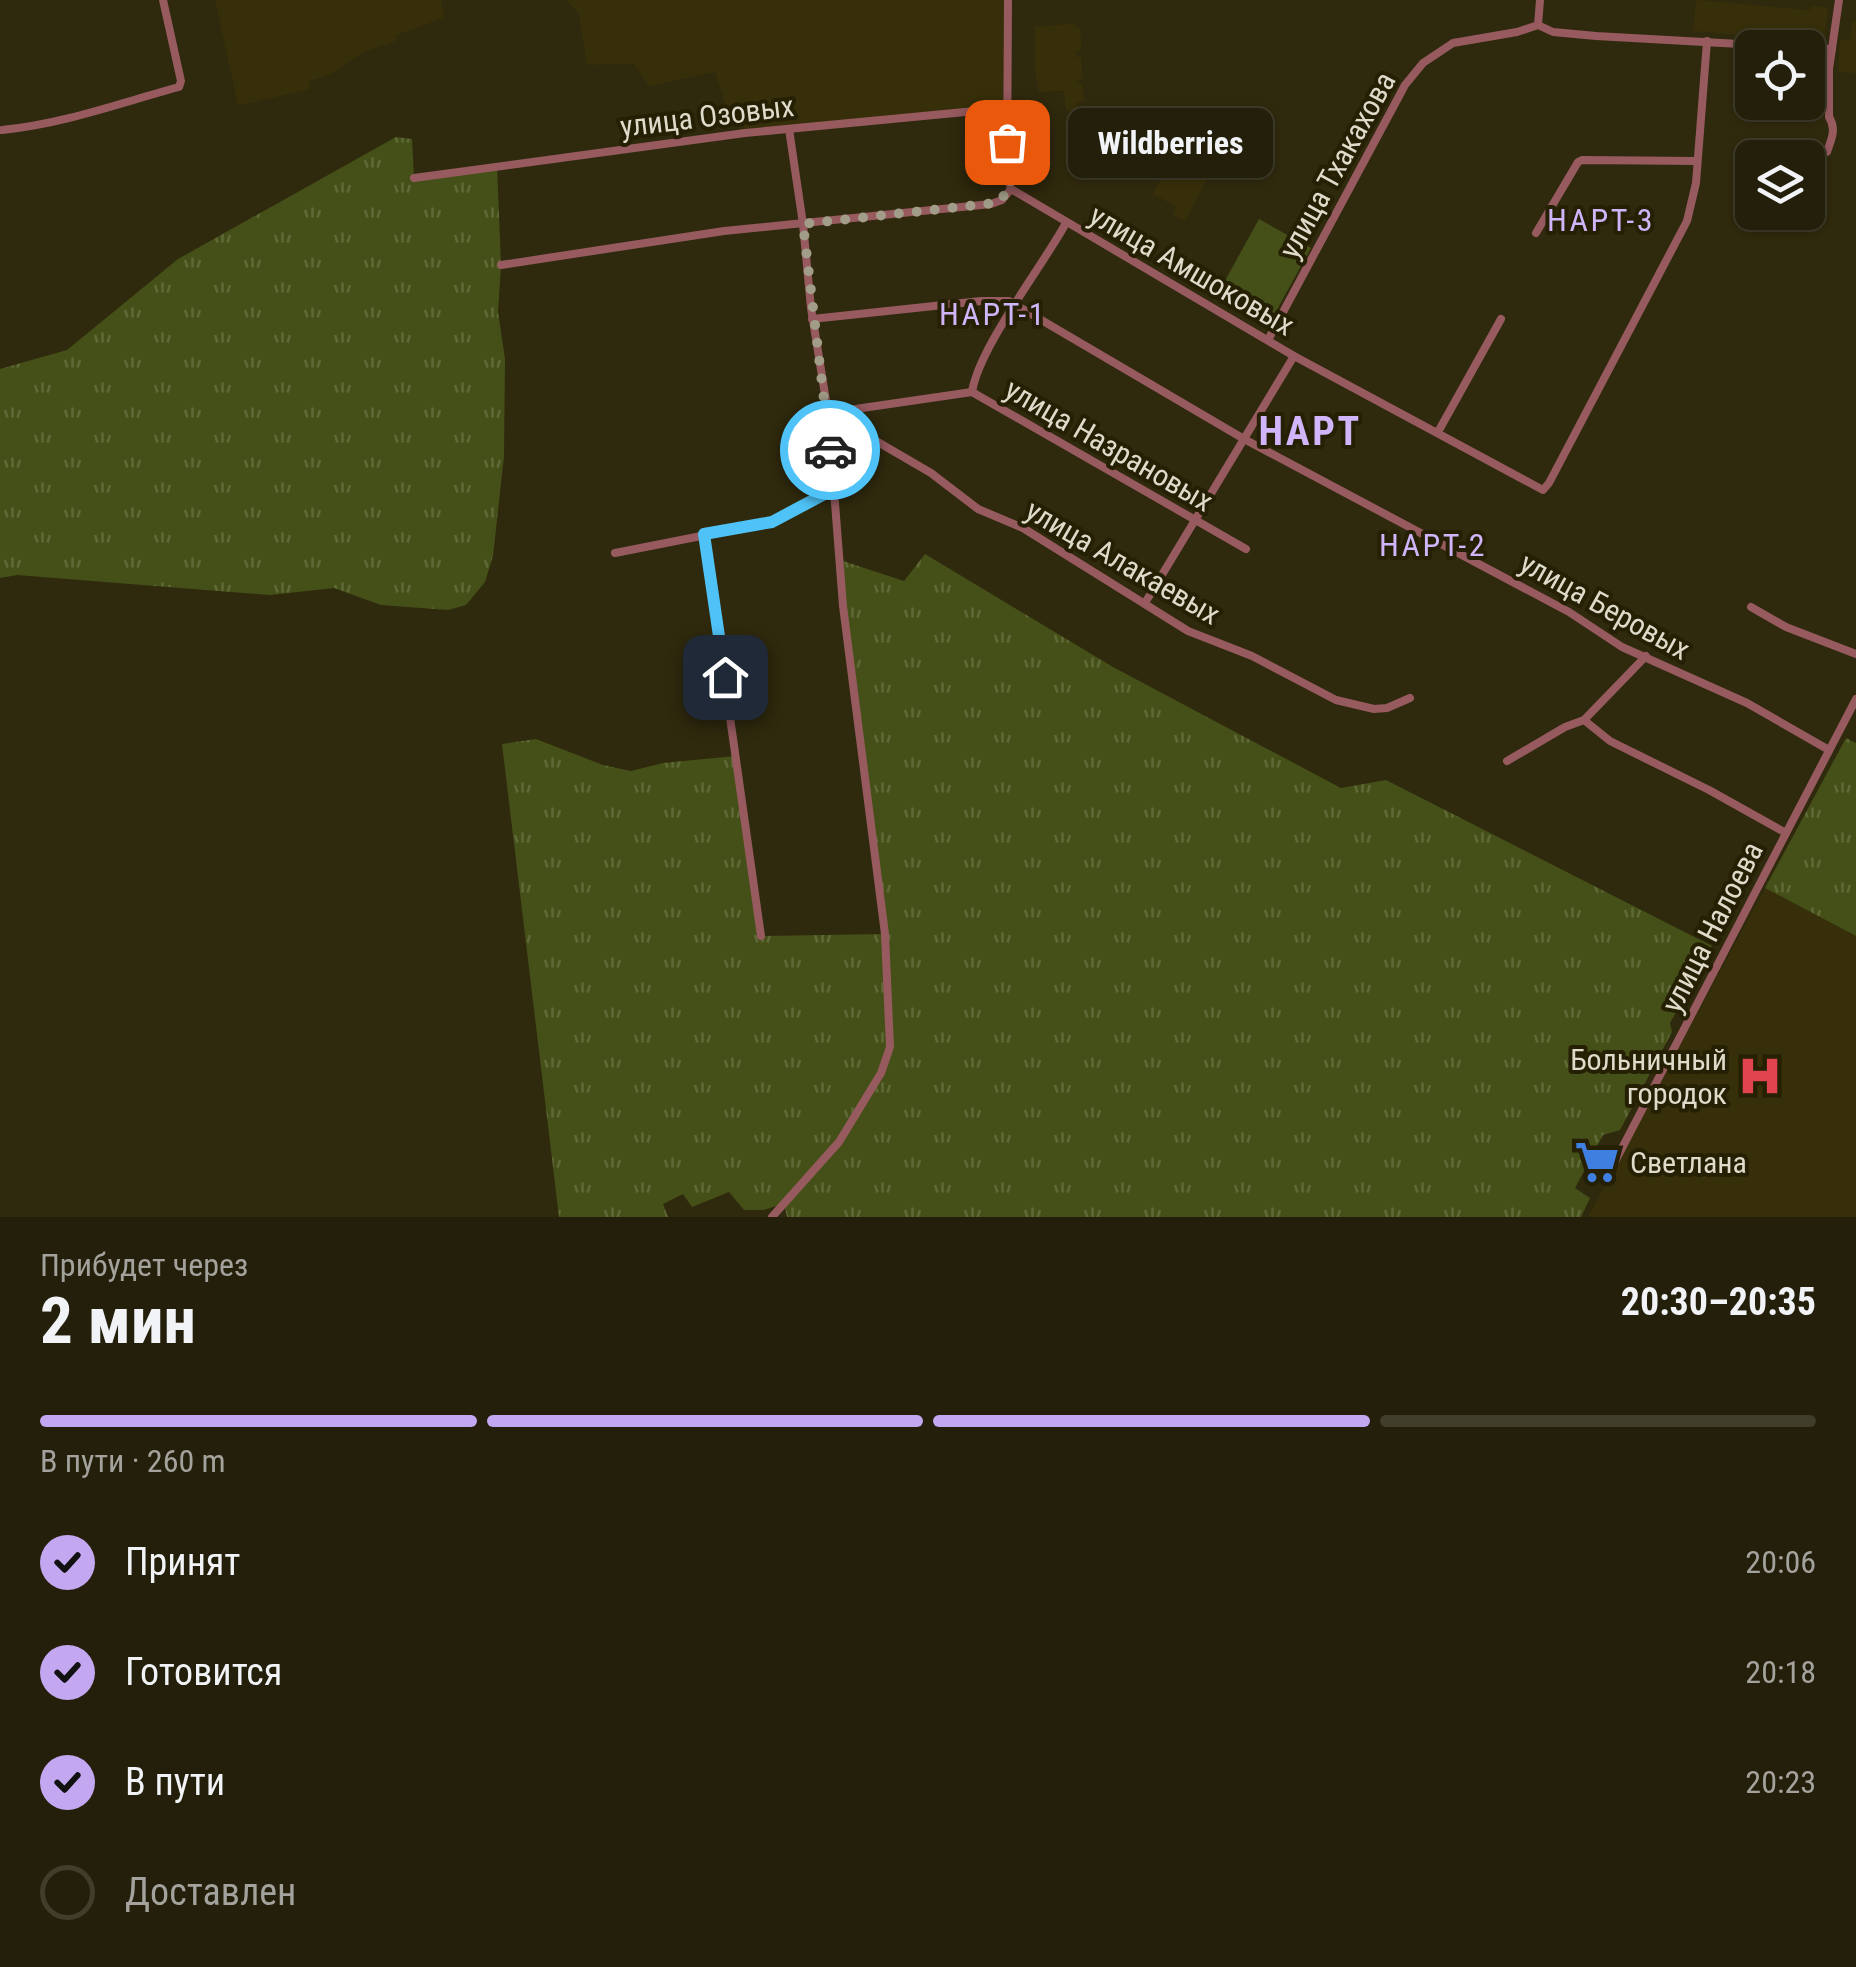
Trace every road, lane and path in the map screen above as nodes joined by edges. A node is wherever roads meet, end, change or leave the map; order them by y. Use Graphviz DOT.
graph roads {
  1 [pos="164,0"];
  2 [pos="1008,0"];
  3 [pos="1540,0"];
  4 [pos="1838,0"];
  5 [pos="1538,25"];
  6 [pos="1707,41"];
  7 [pos="1832,48"];
  8 [pos="1007,108"];
  9 [pos="789,129"];
  10 [pos="2,130"];
  11 [pos="1827,152"];
  12 [pos="1697,161"];
  13 [pos="414,178"];
  14 [pos="1011,189"];
  15 [pos="1066,223"];
  16 [pos="803,224"];
  17 [pos="1536,233"];
  18 [pos="500,265"];
  19 [pos="1016,304"];
  20 [pos="812,318"];
  21 [pos="1500,319"];
  22 [pos="1268,340"];
  23 [pos="1294,356"];
  24 [pos="972,392"];
  25 [pos="828,413"];
  26 [pos="1438,432"];
  27 [pos="1244,439"];
  28 [pos="832,490"];
  29 [pos="1196,520"];
  30 [pos="704,534"];
  31 [pos="1246,549"];
  32 [pos="615,553"];
  33 [pos="1145,603"];
  34 [pos="1751,607"];
  35 [pos="1856,654"];
  36 [pos="1646,656"];
  37 [pos="1410,698"];
  38 [pos="1856,699"];
  39 [pos="1584,720"];
  40 [pos="1829,750"];
  41 [pos="1507,761"];
  42 [pos="1786,833"];
  43 [pos="761,936"];
  44 [pos="1608,1175"];
  45 [pos="772,1217"];
  1 -- 10 [label="street"];
  2 -- 8 [label="street"];
  3 -- 5 [label="street"];
  4 -- 7 [label="street"];
  5 -- 6 [label="street, улица Тхакахова"];
  5 -- 22 [label="street, улица Тхакахова"];
  6 -- 7 [label="street, улица Тхакахова"];
  6 -- 12 [label="street"];
  7 -- 11 [label="street"];
  8 -- 9 [label="street, улица Озовых"];
  8 -- 14 [label="street"];
  9 -- 13 [label="street, улица Озовых"];
  9 -- 16 [label="street"];
  12 -- 17 [label="street"];
  12 -- 26 [label="street, улица Амшоковых"];
  14 -- 15 [label="street, улица Амшоковых"];
  14 -- 16 [label="street"];
  15 -- 19 [label="street"];
  15 -- 22 [label="street, улица Амшоковых"];
  16 -- 18 [label="street"];
  16 -- 20 [label="street"];
  19 -- 20 [label="street, улица Беровых"];
  19 -- 24 [label="street"];
  19 -- 27 [label="street, улица Беровых"];
  20 -- 25 [label="street"];
  21 -- 26 [label="street"];
  22 -- 23 [label="street, улица Амшоковых"];
  23 -- 26 [label="street, улица Амшоковых"];
  23 -- 27 [label="street"];
  24 -- 25 [label="street, улица Назрановых"];
  24 -- 29 [label="street, улица Назрановых"];
  25 -- 28 [label="street"];
  25 -- 33 [label="street, улица Алакаевых"];
  27 -- 29 [label="street"];
  27 -- 36 [label="street, улица Беровых"];
  28 -- 30 [label="street"];
  28 -- 45 [label="street"];
  29 -- 31 [label="street, улица Назрановых"];
  29 -- 33 [label="street"];
  30 -- 32 [label="street"];
  30 -- 43 [label="street"];
  33 -- 37 [label="street, улица Алакаевых"];
  34 -- 35 [label="street"];
  36 -- 39 [label="street"];
  36 -- 40 [label="street, улица Беровых"];
  38 -- 40 [label="street, улица Налоева"];
  39 -- 41 [label="street"];
  39 -- 42 [label="street"];
  40 -- 42 [label="street, улица Налоева"];
  42 -- 44 [label="street, улица Налоева"];
}
